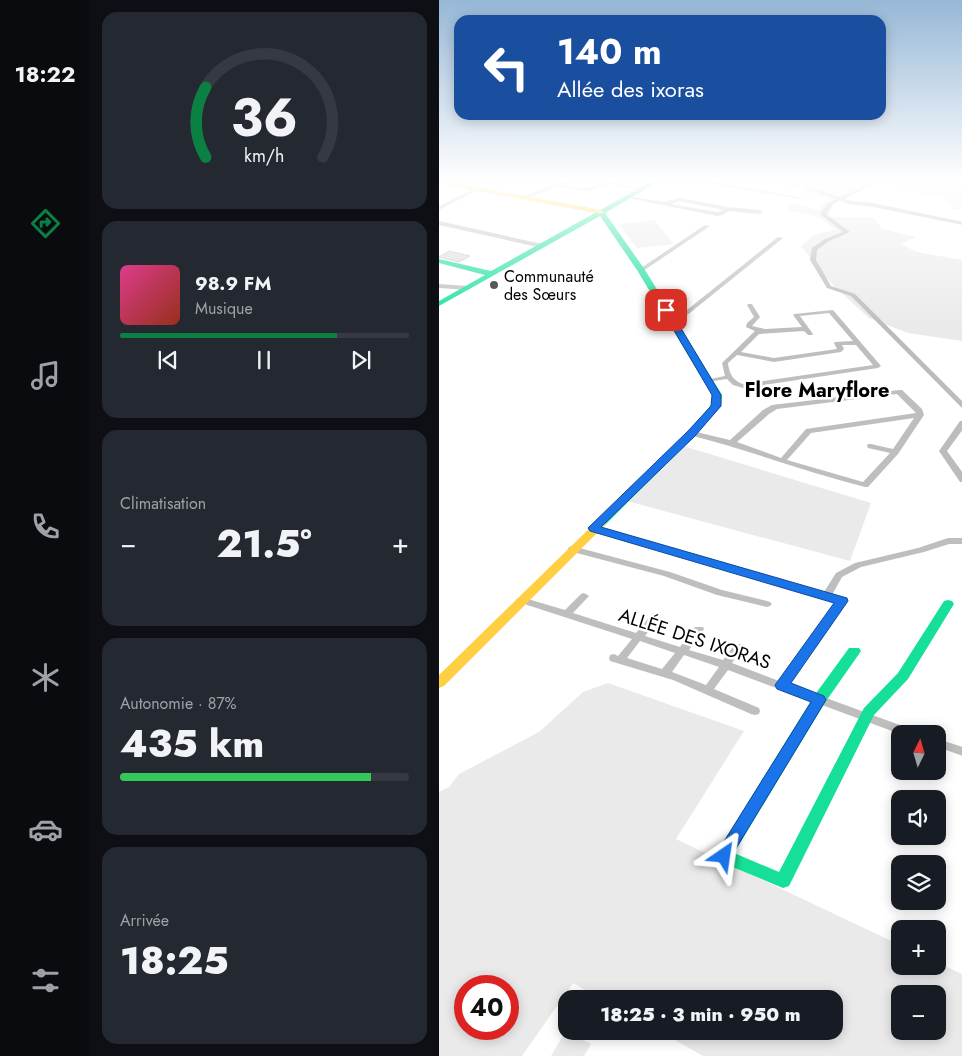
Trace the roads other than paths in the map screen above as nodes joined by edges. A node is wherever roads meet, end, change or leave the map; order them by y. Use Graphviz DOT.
graph roads {
  1 [pos="467,229"];
  2 [pos="571,229"];
  3 [pos="613,229"];
  4 [pos="702,229"];
  5 [pos="780,238"];
  6 [pos="542,246"];
  7 [pos="439,261"];
  8 [pos="641,270"];
  9 [pos="493,274"];
  10 [pos="439,286"];
  11 [pos="468,288"];
  12 [pos="439,304"];
  13 [pos="750,305"];
  14 [pos="674,323"];
  15 [pos="808,332"];
  16 [pos="763,333"];
  17 [pos="858,343"];
  18 [pos="736,352"];
  19 [pos="729,377"];
  20 [pos="708,381"];
  21 [pos="920,415"];
  22 [pos="692,434"];
  23 [pos="732,443"];
  24 [pos="871,446"];
  25 [pos="895,452"];
  26 [pos="783,461"];
  27 [pos="594,528"];
  28 [pos="962,541"];
  29 [pos="573,549"];
  30 [pos="584,596"];
  31 [pos="826,596"];
  32 [pos="521,600"];
  33 [pos="767,604"];
  34 [pos="948,604"];
  35 [pos="567,614"];
  36 [pos="656,615"];
  37 [pos="699,629"];
  38 [pos="639,636"];
  39 [pos="739,646"];
  40 [pos="681,650"];
  41 [pos="854,651"];
  42 [pos="617,659"];
  43 [pos="726,665"];
  44 [pos="665,673"];
  45 [pos="439,683"];
  46 [pos="782,685"];
  47 [pos="708,690"];
  48 [pos="819,700"];
  49 [pos="755,712"];
  50 [pos="866,717"];
  51 [pos="891,726"];
  52 [pos="947,746"];
  53 [pos="962,752"];
  1 -- 6 [label="street"];
  2 -- 6 [label="street"];
  3 -- 8 [label="street"];
  4 -- 8 [label="street"];
  5 -- 14 [label="street"];
  6 -- 9 [label="street"];
  7 -- 9 [label="street"];
  8 -- 14 [label="street"];
  9 -- 11 [label="street"];
  10 -- 11 [label="street"];
  11 -- 12 [label="street"];
  13 -- 16 [label="street"];
  14 -- 20 [label="street"];
  15 -- 16 [label="street"];
  15 -- 17 [label="street"];
  16 -- 18 [label="street"];
  17 -- 18 [label="street"];
  17 -- 19 [label="street"];
  18 -- 19 [label="street"];
  19 -- 20 [label="street"];
  20 -- 22 [label="street"];
  21 -- 23 [label="street"];
  21 -- 25 [label="street"];
  21 -- 26 [label="street"];
  22 -- 23 [label="street"];
  22 -- 27 [label="street"];
  23 -- 26 [label="street"];
  24 -- 25 [label="street"];
  25 -- 26 [label="street"];
  27 -- 29 [label="street"];
  27 -- 31 [label="street"];
  28 -- 31 [label="street"];
  29 -- 32 [label="street"];
  29 -- 33 [label="street"];
  30 -- 35 [label="street"];
  31 -- 46 [label="street"];
  32 -- 35 [label="street, ALLÉE DES IXORAS"];
  32 -- 45 [label="street"];
  34 -- 50 [label="street"];
  35 -- 38 [label="street, ALLÉE DES IXORAS"];
  36 -- 38 [label="street"];
  37 -- 40 [label="street"];
  38 -- 40 [label="street, ALLÉE DES IXORAS"];
  38 -- 42 [label="street"];
  39 -- 43 [label="street"];
  40 -- 43 [label="street, ALLÉE DES IXORAS"];
  40 -- 44 [label="street"];
  41 -- 48 [label="street"];
  42 -- 44 [label="street"];
  43 -- 46 [label="street, ALLÉE DES IXORAS"];
  43 -- 47 [label="street"];
  44 -- 47 [label="street"];
  46 -- 48 [label="street, ALLÉE DES IXORAS"];
  47 -- 49 [label="street"];
  48 -- 50 [label="street, ALLÉE DES IXORAS"];
  48 -- 50 [label="street"];
  50 -- 51 [label="street, ALLÉE DES IXORAS"];
  52 -- 53 [label="street"];
}
